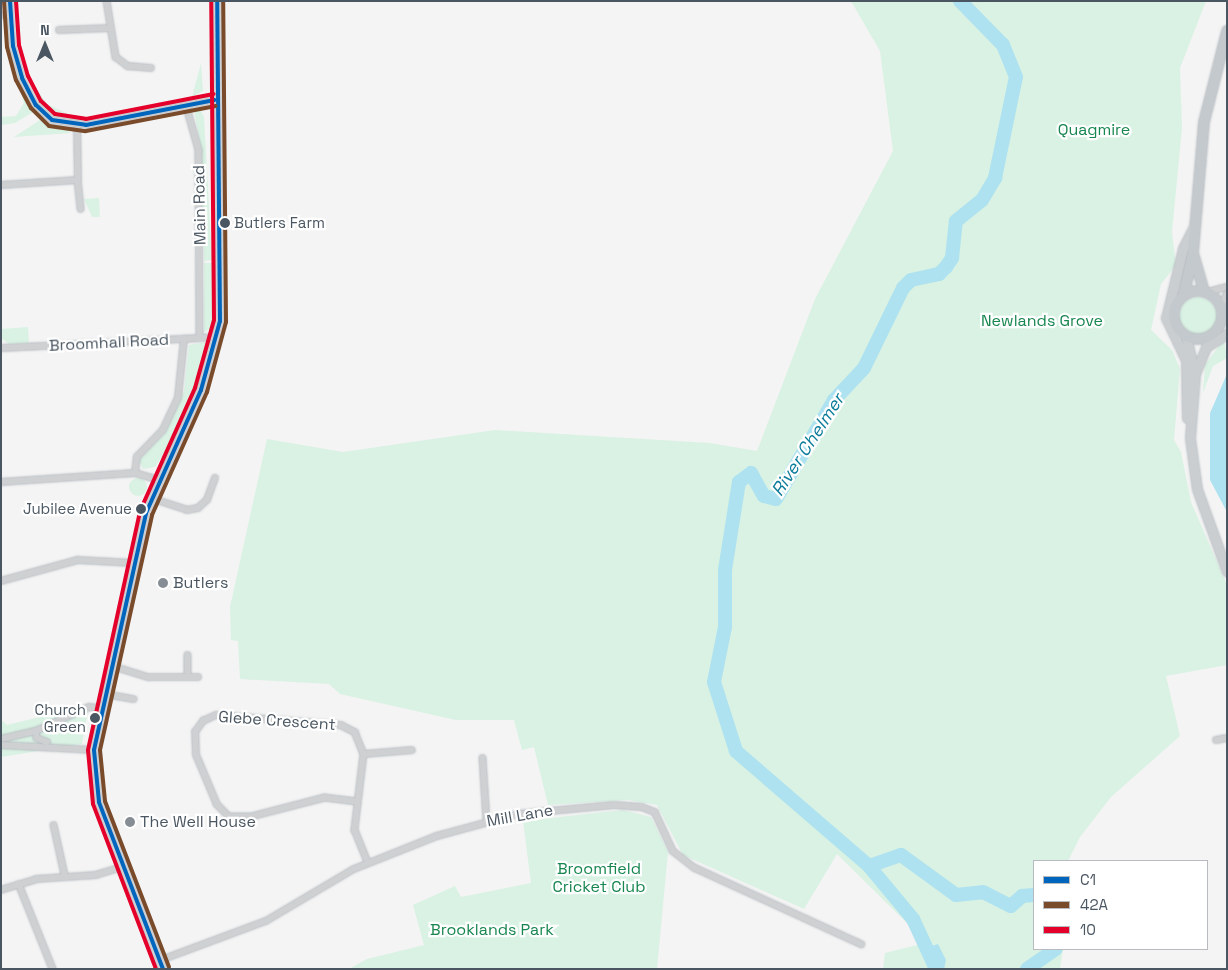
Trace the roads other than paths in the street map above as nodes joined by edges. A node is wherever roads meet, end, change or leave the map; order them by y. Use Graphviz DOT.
graph roads {
  1 [pos="10,1"];
  2 [pos="107,1"];
  3 [pos="217,1"];
  4 [pos="10,15"];
  5 [pos="1,16"];
  6 [pos="110,28"];
  7 [pos="59,30"];
  8 [pos="1227,31"];
  9 [pos="151,68"];
  10 [pos="215,100"];
  11 [pos="186,104"];
  12 [pos="77,125"];
  13 [pos="78,180"];
  14 [pos="1,184"];
  15 [pos="80,209"];
  16 [pos="1194,226"];
  17 [pos="1193,253"];
  18 [pos="1227,287"];
  19 [pos="1206,292"];
  20 [pos="1227,294"];
  21 [pos="1184,295"];
  22 [pos="1223,310"];
  23 [pos="1224,329"];
  24 [pos="1186,336"];
  25 [pos="1211,336"];
  26 [pos="217,337"];
  27 [pos="184,338"];
  28 [pos="200,338"];
  29 [pos="1,348"];
  30 [pos="1206,348"];
  31 [pos="1195,374"];
  32 [pos="1190,438"];
  33 [pos="135,473"];
  34 [pos="215,478"];
  35 [pos="159,480"];
  36 [pos="1,482"];
  37 [pos="151,498"];
  38 [pos="134,563"];
  39 [pos="1227,572"];
  40 [pos="1,582"];
  41 [pos="188,654"];
  42 [pos="112,666"];
  43 [pos="188,677"];
  44 [pos="198,677"];
  45 [pos="105,694"];
  46 [pos="134,699"];
  47 [pos="101,708"];
  48 [pos="36,731"];
  49 [pos="1227,738"];
  50 [pos="1,739"];
  51 [pos="1216,740"];
  52 [pos="1,744"];
  53 [pos="58,745"];
  54 [pos="94,750"];
  55 [pos="412,750"];
  56 [pos="364,754"];
  57 [pos="484,758"];
  58 [pos="357,802"];
  59 [pos="487,821"];
  60 [pos="54,825"];
  61 [pos="368,863"];
  62 [pos="126,866"];
  63 [pos="65,875"];
  64 [pos="19,884"];
  65 [pos="1,890"];
  66 [pos="861,944"];
  67 [pos="162,964"];
  68 [pos="53,969"];
  1 -- 4 [label="street"];
  2 -- 6 [label="street"];
  3 -- 10 [label="main road, Main Road"];
  4 -- 5 [label="street"];
  4 -- 12 [label="street"];
  6 -- 7 [label="street"];
  6 -- 9 [label="street"];
  8 -- 16 [label="highway"];
  10 -- 11 [label="street"];
  10 -- 26 [label="main road, Main Road"];
  11 -- 12 [label="street"];
  11 -- 28 [label="street, Main Road"];
  12 -- 13 [label="street"];
  13 -- 14 [label="street"];
  13 -- 15 [label="street"];
  16 -- 17 [label="highway"];
  16 -- 32 [label="main road"];
  17 -- 19 [label="highway"];
  17 -- 21 [label="highway"];
  18 -- 19 [label="street"];
  19 -- 21 [label="highway"];
  19 -- 22 [label="highway"];
  20 -- 22 [label="street"];
  21 -- 24 [label="highway"];
  22 -- 23 [label="highway"];
  23 -- 25 [label="highway"];
  23 -- 30 [label="main road"];
  24 -- 25 [label="highway"];
  24 -- 31 [label="main road"];
  25 -- 30 [label="main road"];
  26 -- 28 [label="street, Broomhall Road"];
  26 -- 35 [label="main road, Main Road"];
  27 -- 28 [label="street, Broomhall Road"];
  27 -- 29 [label="street, Broomhall Road"];
  27 -- 33 [label="street"];
  30 -- 31 [label="main road"];
  31 -- 32 [label="main road"];
  32 -- 39 [label="main road"];
  33 -- 35 [label="street"];
  33 -- 36 [label="street"];
  34 -- 37 [label="street"];
  35 -- 37 [label="main road, Main Road"];
  37 -- 38 [label="main road, Main Road"];
  38 -- 40 [label="street"];
  38 -- 42 [label="main road, Main Road"];
  41 -- 43 [label="street"];
  42 -- 43 [label="street"];
  42 -- 45 [label="main road, Main Road"];
  43 -- 44 [label="street"];
  45 -- 46 [label="street"];
  45 -- 47 [label="main road, Main Road"];
  47 -- 48 [label="street"];
  47 -- 54 [label="main road, Main Road"];
  48 -- 50 [label="street"];
  48 -- 53 [label="street"];
  49 -- 51 [label="street"];
  52 -- 53 [label="street"];
  53 -- 54 [label="street"];
  54 -- 62 [label="main road, Main Road"];
  55 -- 56 [label="street"];
  56 -- 58 [label="street"];
  56 -- 58 [label="street, Glebe Crescent"];
  57 -- 59 [label="street"];
  58 -- 61 [label="street"];
  59 -- 61 [label="street, Mill Lane"];
  59 -- 66 [label="street, Mill Lane"];
  60 -- 63 [label="street"];
  61 -- 67 [label="street, Mill Lane"];
  62 -- 63 [label="street"];
  62 -- 67 [label="main road, Main Road"];
  63 -- 64 [label="street"];
  64 -- 65 [label="street"];
  64 -- 68 [label="street"];
}
